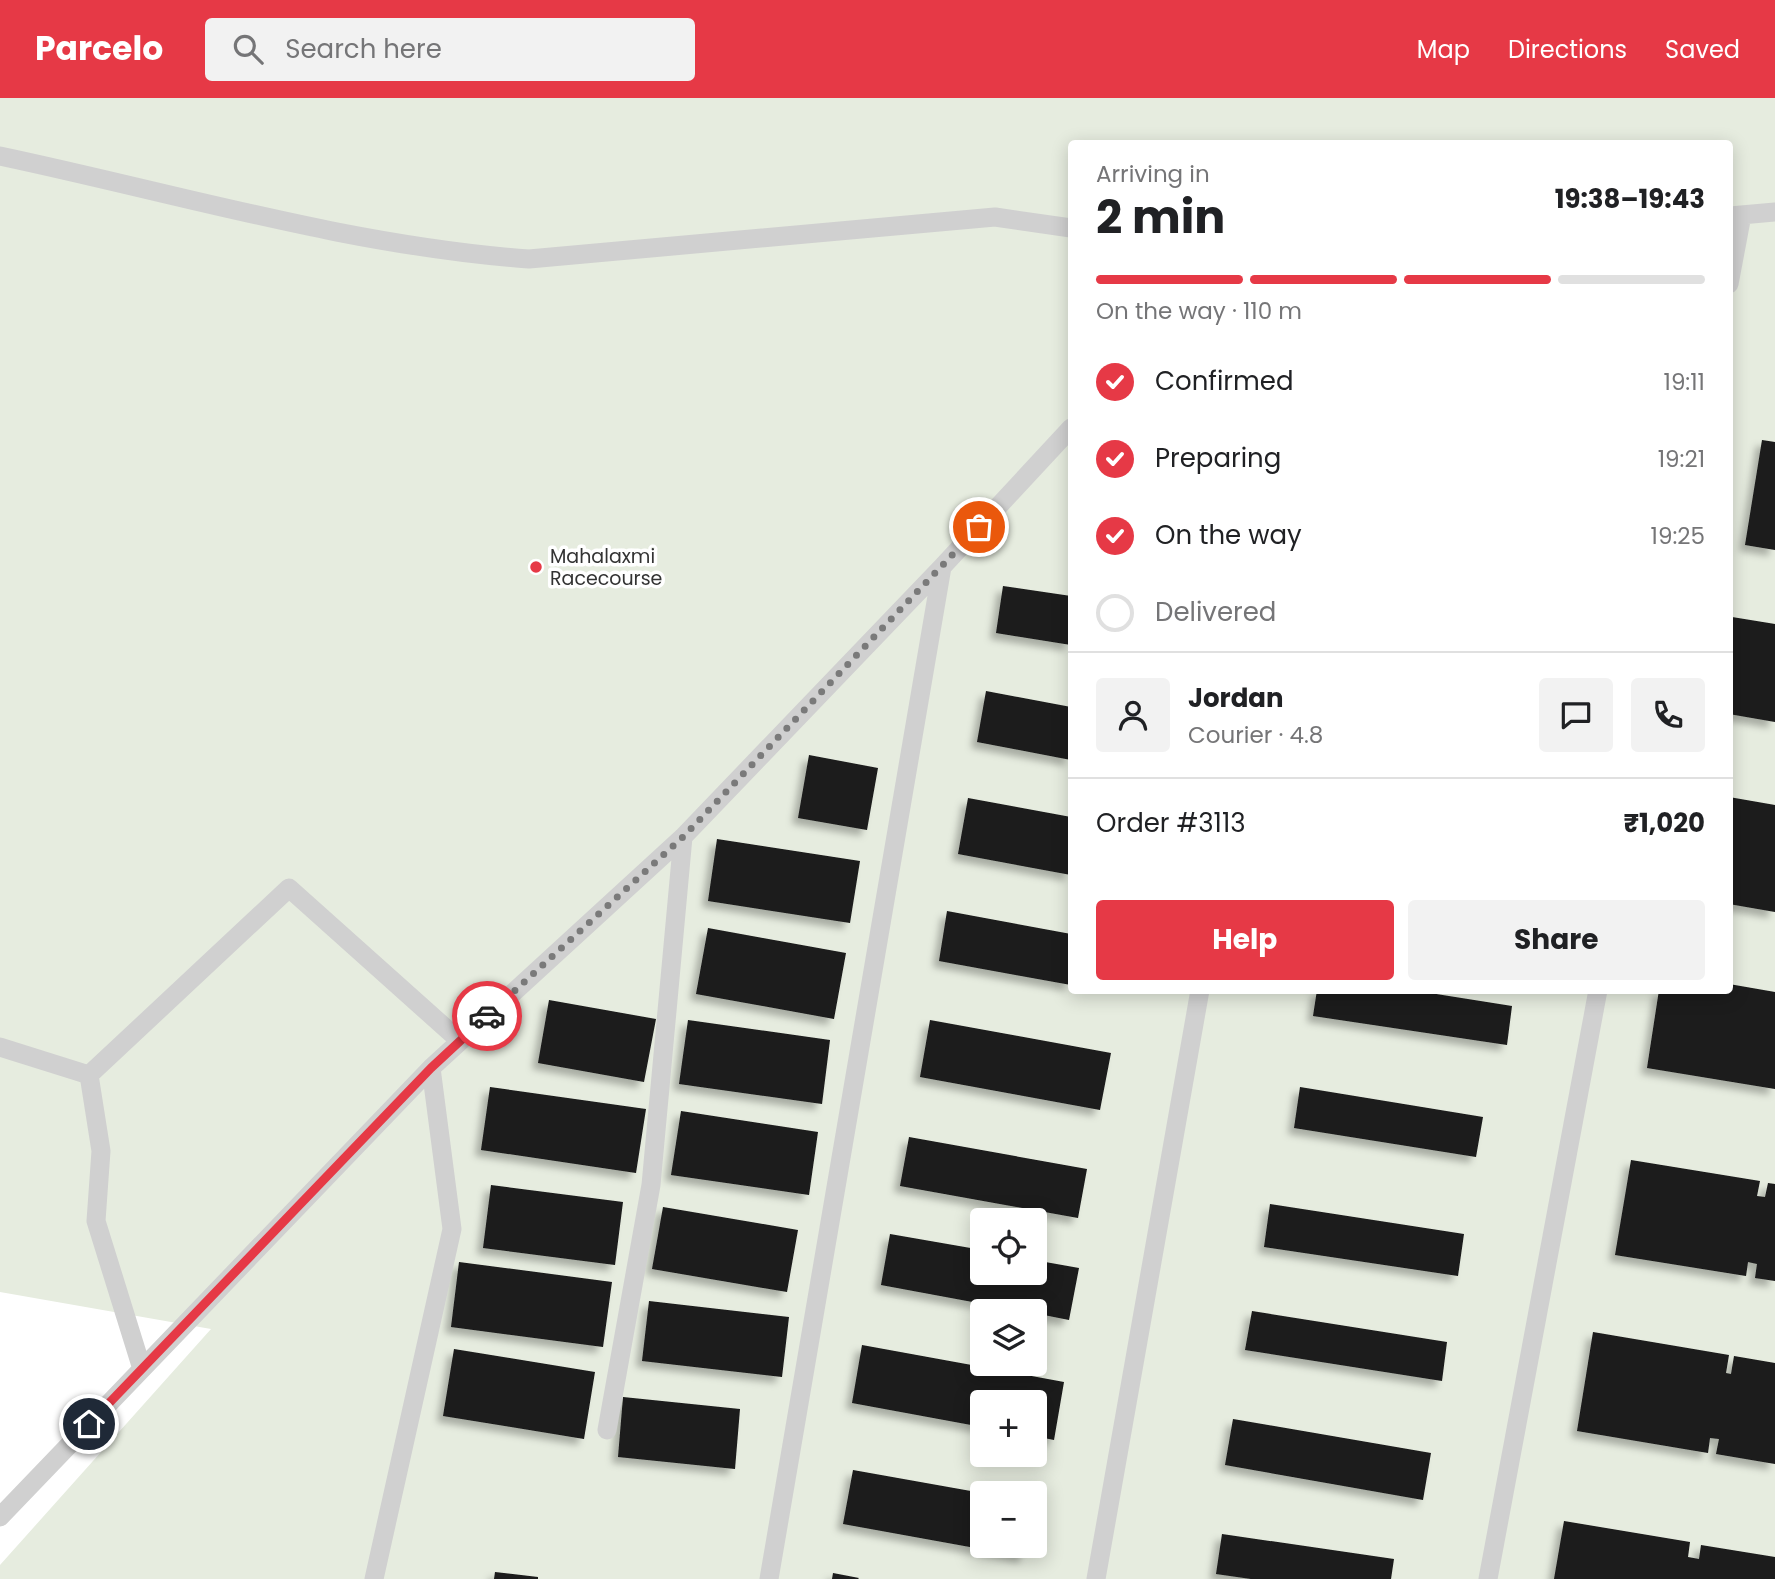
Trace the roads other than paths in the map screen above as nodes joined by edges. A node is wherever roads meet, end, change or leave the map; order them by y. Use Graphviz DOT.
graph roads {
  1 [pos="0,156"];
  2 [pos="1775,212"];
  3 [pos="1735,215"];
  4 [pos="1068,228"];
  5 [pos="1733,238"];
  6 [pos="1068,431"];
  7 [pos="942,566"];
  8 [pos="683,837"];
  9 [pos="1199,994"];
  10 [pos="1597,994"];
  11 [pos="460,1041"];
  12 [pos="0,1047"];
  13 [pos="431,1068"];
  14 [pos="89,1075"];
  15 [pos="142,1368"];
  16 [pos="607,1430"];
  17 [pos="0,1517"];
  18 [pos="374,1579"];
  19 [pos="769,1579"];
  20 [pos="1096,1579"];
  21 [pos="1488,1579"];
  1 -- 4 [label="lane"];
  2 -- 3 [label="lane"];
  3 -- 5 [label="lane"];
  6 -- 7 [label="lane"];
  7 -- 8 [label="lane"];
  7 -- 19 [label="lane"];
  8 -- 11 [label="lane"];
  8 -- 16 [label="lane"];
  9 -- 20 [label="lane"];
  10 -- 21 [label="lane"];
  11 -- 13 [label="lane"];
  11 -- 14 [label="lane"];
  12 -- 14 [label="lane"];
  13 -- 15 [label="lane"];
  13 -- 18 [label="lane"];
  14 -- 15 [label="lane"];
  15 -- 17 [label="lane"];
}
